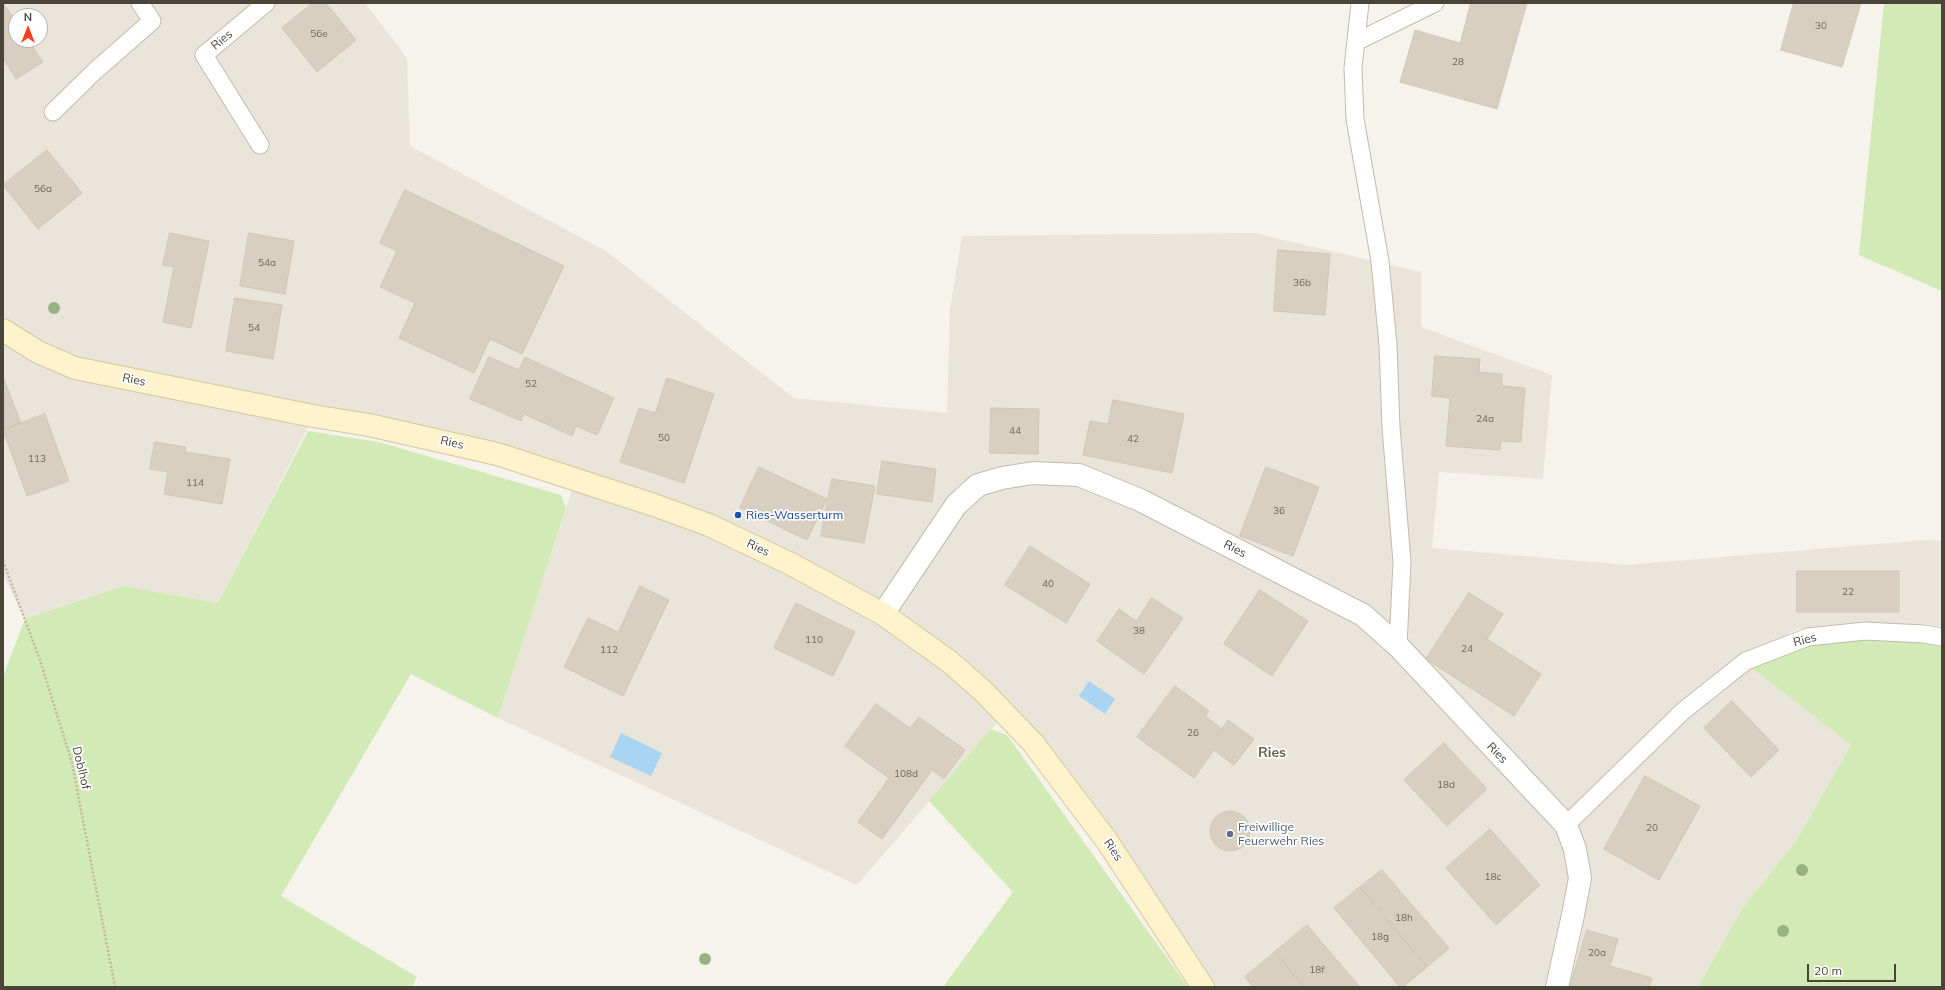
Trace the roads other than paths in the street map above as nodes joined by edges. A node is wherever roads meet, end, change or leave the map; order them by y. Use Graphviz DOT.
graph roads {
  1 [pos="140,3"];
  2 [pos="266,3"];
  3 [pos="1360,3"];
  4 [pos="1435,3"];
  5 [pos="1356,42"];
  6 [pos="53,112"];
  7 [pos="260,145"];
  8 [pos="3,330"];
  9 [pos="884,614"];
  10 [pos="1942,638"];
  11 [pos="1398,646"];
  12 [pos="1566,826"];
  13 [pos="1203,987"];
  14 [pos="1557,987"];
  1 -- 6 [label="lane"];
  2 -- 7 [label="lane, Ries"];
  3 -- 5 [label="lane"];
  4 -- 5 [label="lane"];
  5 -- 11 [label="lane"];
  8 -- 9 [label="street, Ries"];
  9 -- 11 [label="street, Ries"];
  9 -- 13 [label="street, Ries"];
  10 -- 12 [label="lane, Ries"];
  11 -- 12 [label="street, Ries"];
  12 -- 14 [label="street, Ries"];
}
